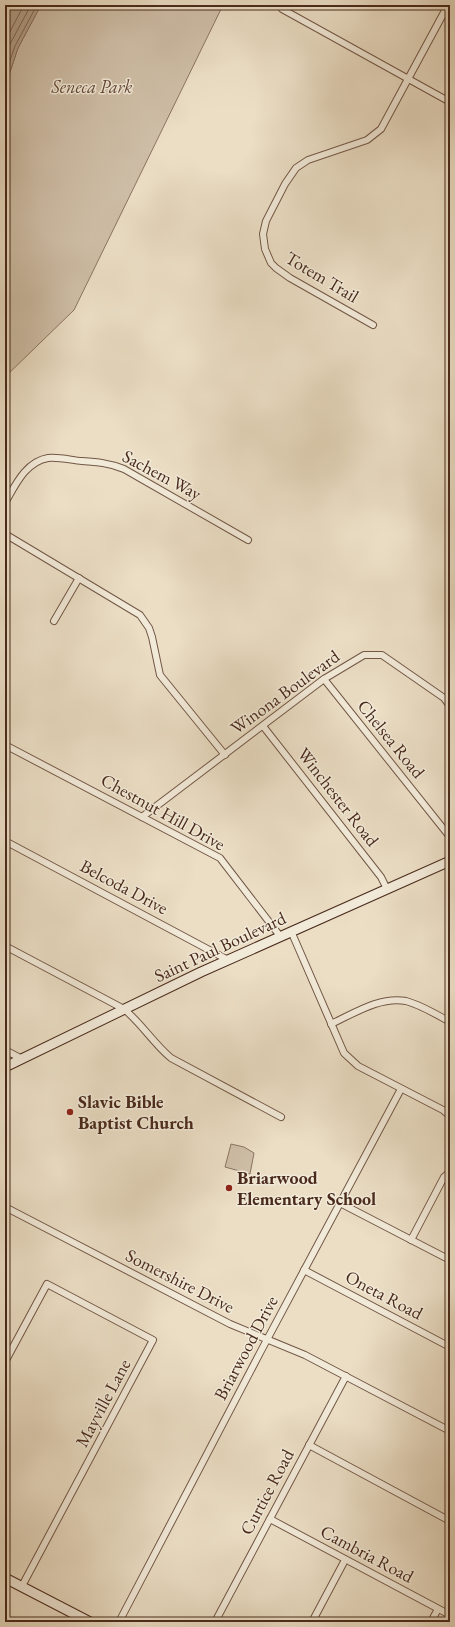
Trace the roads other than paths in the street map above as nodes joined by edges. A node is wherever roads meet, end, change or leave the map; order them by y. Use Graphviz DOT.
graph roads {
  1 [pos="448,5"];
  2 [pos="282,10"];
  3 [pos="408,79"];
  4 [pos="450,102"];
  5 [pos="373,325"];
  6 [pos="5,503"];
  7 [pos="5,534"];
  8 [pos="248,540"];
  9 [pos="79,578"];
  10 [pos="54,621"];
  11 [pos="324,679"];
  12 [pos="450,706"];
  13 [pos="263,726"];
  14 [pos="5,745"];
  15 [pos="225,755"];
  16 [pos="142,817"];
  17 [pos="450,837"];
  18 [pos="5,841"];
  19 [pos="450,861"];
  20 [pos="387,889"];
  21 [pos="291,931"];
  22 [pos="280,936"];
  23 [pos="5,946"];
  24 [pos="228,960"];
  25 [pos="124,1009"];
  26 [pos="450,1022"];
  27 [pos="330,1024"];
  28 [pos="5,1050"];
  29 [pos="22,1059"];
  30 [pos="5,1067"];
  31 [pos="401,1089"];
  32 [pos="450,1116"];
  33 [pos="281,1117"];
  34 [pos="450,1172"];
  35 [pos="340,1203"];
  36 [pos="5,1207"];
  37 [pos="411,1240"];
  38 [pos="450,1260"];
  39 [pos="304,1270"];
  40 [pos="267,1339"];
  41 [pos="450,1347"];
  42 [pos="5,1362"];
  43 [pos="346,1376"];
  44 [pos="450,1431"];
  45 [pos="309,1445"];
  46 [pos="270,1519"];
  47 [pos="450,1521"];
  48 [pos="345,1560"];
  49 [pos="5,1578"];
  50 [pos="22,1586"];
  51 [pos="438,1609"];
  52 [pos="450,1615"];
  53 [pos="90,1622"];
  54 [pos="119,1622"];
  55 [pos="215,1622"];
  56 [pos="312,1622"];
  57 [pos="431,1622"];
  1 -- 3 [label="street, Totem Trail"];
  2 -- 3 [label="street"];
  3 -- 4 [label="street"];
  3 -- 5 [label="street, Totem Trail"];
  6 -- 8 [label="street, Sachem Way"];
  7 -- 9 [label="street"];
  9 -- 10 [label="street"];
  9 -- 15 [label="street"];
  11 -- 12 [label="street, Winona Boulevard"];
  11 -- 13 [label="street, Winona Boulevard"];
  11 -- 17 [label="street, Chelsea Road"];
  13 -- 15 [label="street, Winona Boulevard"];
  13 -- 20 [label="street, Winchester Road"];
  14 -- 16 [label="street, Chestnut Hill Drive"];
  15 -- 16 [label="street, Winona Boulevard"];
  16 -- 22 [label="street, Chestnut Hill Drive"];
  18 -- 24 [label="street, Belcoda Drive"];
  19 -- 20 [label="main road, Saint Paul Boulevard"];
  20 -- 21 [label="main road, Saint Paul Boulevard"];
  21 -- 22 [label="main road, Saint Paul Boulevard"];
  21 -- 27 [label="street"];
  22 -- 24 [label="main road, Saint Paul Boulevard"];
  23 -- 25 [label="street"];
  24 -- 25 [label="main road, Saint Paul Boulevard"];
  25 -- 29 [label="main road, Saint Paul Boulevard"];
  25 -- 33 [label="street"];
  26 -- 27 [label="street"];
  27 -- 31 [label="street"];
  28 -- 29 [label="street"];
  29 -- 30 [label="main road, Saint Paul Boulevard"];
  31 -- 32 [label="street"];
  31 -- 35 [label="street, Briarwood Drive"];
  34 -- 37 [label="street"];
  35 -- 37 [label="street"];
  35 -- 39 [label="street, Briarwood Drive"];
  36 -- 40 [label="street, Somershire Drive"];
  37 -- 38 [label="street"];
  39 -- 40 [label="street, Briarwood Drive"];
  39 -- 41 [label="street, Oneta Road"];
  40 -- 43 [label="street, Somershire Drive"];
  40 -- 54 [label="street, Briarwood Drive"];
  42 -- 50 [label="street, Mayville Lane"];
  43 -- 44 [label="street, Somershire Drive"];
  43 -- 45 [label="street, Curtice Road"];
  45 -- 46 [label="street, Curtice Road"];
  45 -- 47 [label="street"];
  46 -- 48 [label="street, Cambria Road"];
  46 -- 55 [label="street, Curtice Road"];
  48 -- 51 [label="street, Cambria Road"];
  48 -- 56 [label="street"];
  49 -- 50 [label="main road"];
  50 -- 53 [label="main road"];
  51 -- 52 [label="street, Cambria Road"];
  51 -- 57 [label="street"];
}
